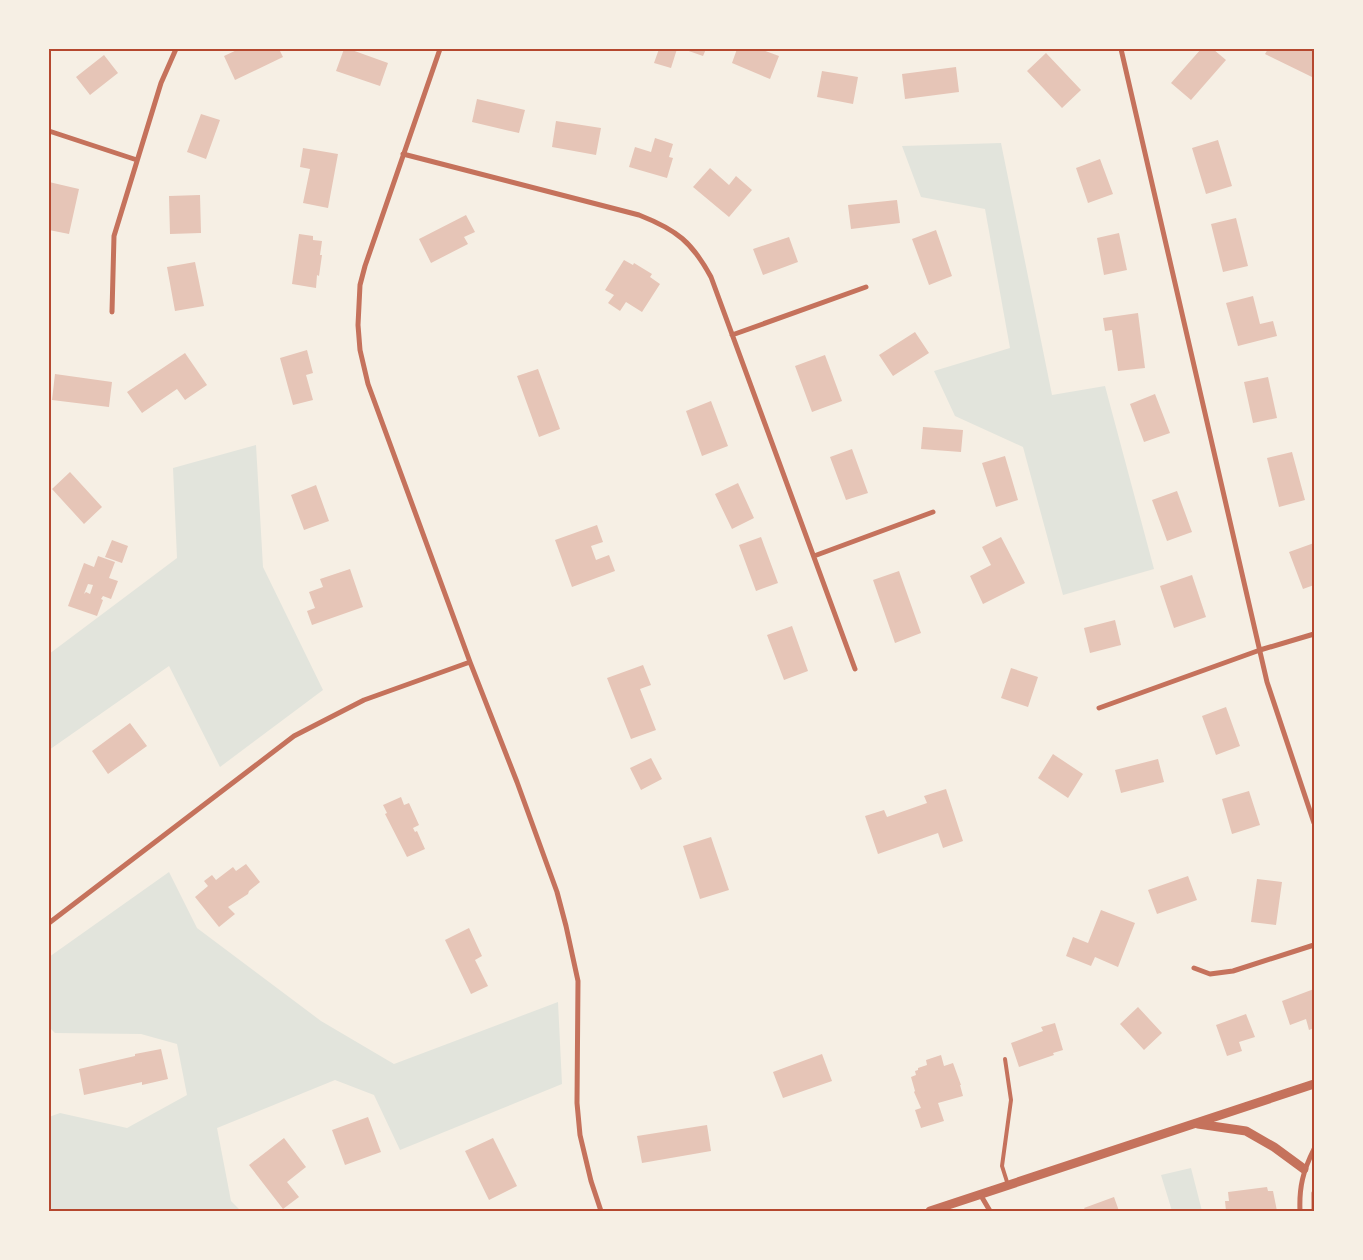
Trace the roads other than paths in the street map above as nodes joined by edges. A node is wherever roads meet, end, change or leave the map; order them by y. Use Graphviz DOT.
graph roads {
  1 [pos="176,49"];
  2 [pos="440,49"];
  3 [pos="1121,49"];
  4 [pos="49,130"];
  5 [pos="403,154"];
  6 [pos="137,160"];
  7 [pos="866,287"];
  8 [pos="112,312"];
  9 [pos="732,335"];
  10 [pos="933,512"];
  11 [pos="814,556"];
  12 [pos="1314,634"];
  13 [pos="1260,650"];
  14 [pos="470,662"];
  15 [pos="855,669"];
  16 [pos="1099,708"];
  17 [pos="1314,824"];
  18 [pos="49,923"];
  19 [pos="1314,945"];
  20 [pos="1194,968"];
  21 [pos="1005,1060"];
  22 [pos="1314,1084"];
  23 [pos="1195,1124"];
  24 [pos="1314,1149"];
  25 [pos="1304,1169"];
  26 [pos="1008,1185"];
  27 [pos="1314,1193"];
  28 [pos="980,1194"];
  29 [pos="601,1211"];
  30 [pos="930,1211"];
  31 [pos="990,1211"];
  32 [pos="1300,1211"];
  33 [pos="1314,1211"];
  1 -- 6 [label="street"];
  2 -- 5 [label="street"];
  3 -- 13 [label="street"];
  4 -- 6 [label="street"];
  5 -- 9 [label="street"];
  5 -- 14 [label="street"];
  6 -- 8 [label="street"];
  7 -- 9 [label="street"];
  9 -- 11 [label="street"];
  10 -- 11 [label="street"];
  11 -- 15 [label="street"];
  12 -- 13 [label="street"];
  13 -- 16 [label="street"];
  13 -- 17 [label="street"];
  14 -- 18 [label="street"];
  14 -- 29 [label="street"];
  19 -- 20 [label="street"];
  21 -- 26 [label="lane"];
  22 -- 23 [label="street"];
  23 -- 25 [label="street"];
  23 -- 26 [label="street"];
  24 -- 25 [label="street"];
  25 -- 32 [label="street"];
  26 -- 28 [label="street"];
  27 -- 33 [label="street"];
  28 -- 30 [label="street"];
  28 -- 31 [label="street"];
}
